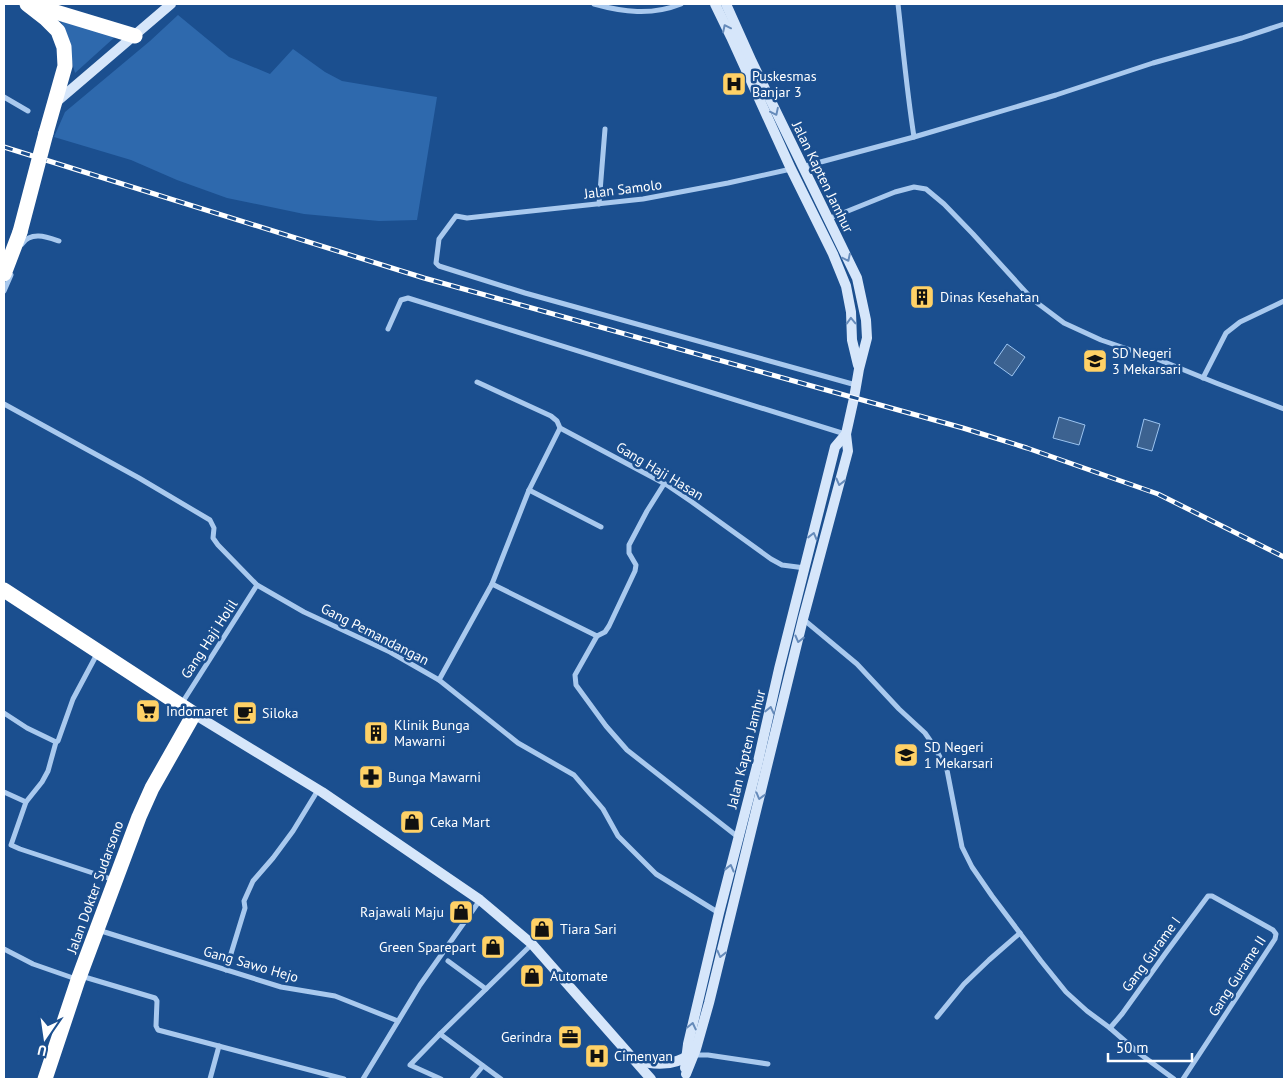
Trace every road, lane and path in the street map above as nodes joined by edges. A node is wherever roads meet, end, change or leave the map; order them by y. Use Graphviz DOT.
graph roads {
  1 [pos="27,4"];
  2 [pos="31,4"];
  3 [pos="171,4"];
  4 [pos="594,4"];
  5 [pos="681,4"];
  6 [pos="715,4"];
  7 [pos="727,4"];
  8 [pos="898,4"];
  9 [pos="1284,24"];
  10 [pos="135,36"];
  11 [pos="4,97"];
  12 [pos="53,105"];
  13 [pos="28,111"];
  14 [pos="605,129"];
  15 [pos="914,137"];
  16 [pos="802,167"];
  17 [pos="791,169"];
  18 [pos="599,204"];
  19 [pos="828,219"];
  20 [pos="60,241"];
  21 [pos="18,254"];
  22 [pos="9,271"];
  23 [pos="4,291"];
  24 [pos="1284,301"];
  25 [pos="388,329"];
  26 [pos="858,369"];
  27 [pos="1203,378"];
  28 [pos="477,382"];
  29 [pos="856,385"];
  30 [pos="4,404"];
  31 [pos="1284,409"];
  32 [pos="560,428"];
  33 [pos="846,434"];
  34 [pos="664,484"];
  35 [pos="529,490"];
  36 [pos="819,509"];
  37 [pos="833,511"];
  38 [pos="600,527"];
  39 [pos="805,568"];
  40 [pos="492,584"];
  41 [pos="257,585"];
  42 [pos="5,594"];
  43 [pos="792,617"];
  44 [pos="803,619"];
  45 [pos="597,636"];
  46 [pos="99,652"];
  47 [pos="438,680"];
  48 [pos="180,705"];
  49 [pos="4,713"];
  50 [pos="194,714"];
  51 [pos="56,742"];
  52 [pos="762,767"];
  53 [pos="318,790"];
  54 [pos="4,792"];
  55 [pos="26,802"];
  56 [pos="738,837"];
  57 [pos="114,881"];
  58 [pos="1212,896"];
  59 [pos="480,900"];
  60 [pos="719,913"];
  61 [pos="97,929"];
  62 [pos="1020,933"];
  63 [pos="532,944"];
  64 [pos="4,949"];
  65 [pos="448,960"];
  66 [pos="226,970"];
  67 [pos="79,978"];
  68 [pos="486,989"];
  69 [pos="937,1017"];
  70 [pos="398,1022"];
  71 [pos="1110,1028"];
  72 [pos="440,1034"];
  73 [pos="219,1046"];
  74 [pos="692,1054"];
  75 [pos="634,1060"];
  76 [pos="768,1064"];
  77 [pos="483,1066"];
  78 [pos="686,1077"];
  79 [pos="336,1078"];
  80 [pos="45,1079"];
  81 [pos="210,1079"];
  82 [pos="344,1079"];
  83 [pos="363,1079"];
  84 [pos="441,1079"];
  85 [pos="472,1079"];
  86 [pos="501,1079"];
  87 [pos="651,1079"];
  88 [pos="1174,1079"];
  89 [pos="1182,1079"];
  1 -- 12 [label="highway"];
  2 -- 10 [label="highway"];
  3 -- 10 [label="street"];
  4 -- 5 [label="street"];
  17 -- 6 [label="street, Jalan Kapten Jamhur, one-way"];
  7 -- 16 [label="street, Jalan Kapten Jamhur, one-way"];
  8 -- 15 [label="street"];
  9 -- 15 [label="street"];
  10 -- 12 [label="street"];
  11 -- 13 [label="street"];
  12 -- 22 [label="highway, bridge"];
  14 -- 18 [label="street"];
  15 -- 16 [label="street"];
  16 -- 19 [label="street, Jalan Kapten Jamhur"];
  17 -- 18 [label="street, Jalan Samolo"];
  26 -- 17 [label="street, Jalan Kapten Jamhur, one-way"];
  18 -- 29 [label="street, Jalan Samolo"];
  19 -- 26 [label="street, Jalan Kapten Jamhur, one-way"];
  19 -- 27 [label="street"];
  20 -- 21 [label="street"];
  22 -- 23 [label="street"];
  24 -- 27 [label="street"];
  25 -- 33 [label="street"];
  26 -- 29 [label="street, Jalan Kapten Jamhur"];
  27 -- 31 [label="street"];
  28 -- 32 [label="street, Gang Haji Hasan"];
  29 -- 33 [label="street, Jalan Kapten Jamhur"];
  30 -- 41 [label="street, Gang Pemandangan"];
  32 -- 34 [label="street, Gang Haji Hasan"];
  32 -- 35 [label="street"];
  33 -- 36 [label="street, Jalan Kapten Jamhur"];
  33 -- 37 [label="street, Jalan Kapten Jamhur, one-way"];
  34 -- 39 [label="street, Gang Haji Hasan"];
  34 -- 45 [label="street"];
  35 -- 38 [label="street"];
  35 -- 40 [label="street"];
  36 -- 37 [label="street"];
  39 -- 36 [label="street, Jalan Kapten Jamhur, one-way"];
  37 -- 44 [label="street, Jalan Kapten Jamhur"];
  39 -- 43 [label="street, Jalan Kapten Jamhur"];
  40 -- 45 [label="street"];
  40 -- 47 [label="street"];
  41 -- 47 [label="street, Gang Pemandangan"];
  41 -- 48 [label="street, Gang Haji Holil"];
  42 -- 46 [label="highway"];
  43 -- 44 [label="street"];
  52 -- 43 [label="street, Jalan Kapten Jamhur, one-way"];
  44 -- 52 [label="street, Jalan Kapten Jamhur, one-way"];
  44 -- 62 [label="street"];
  45 -- 56 [label="street"];
  46 -- 48 [label="highway"];
  46 -- 51 [label="street"];
  47 -- 60 [label="street, Gang Pemandangan"];
  48 -- 50 [label="highway"];
  49 -- 51 [label="street"];
  50 -- 53 [label="street"];
  50 -- 57 [label="highway, Jalan Dokter Sudarsono"];
  51 -- 55 [label="street"];
  52 -- 56 [label="street, Jalan Kapten Jamhur"];
  52 -- 74 [label="street, Jalan Kapten Jamhur, one-way"];
  53 -- 59 [label="street"];
  53 -- 66 [label="street"];
  54 -- 55 [label="street"];
  55 -- 57 [label="street"];
  60 -- 56 [label="street, Jalan Kapten Jamhur, one-way"];
  57 -- 61 [label="highway, Jalan Dokter Sudarsono"];
  58 -- 71 [label="street, Gang Gurame I"];
  58 -- 89 [label="street, Gang Gurame II"];
  59 -- 63 [label="street"];
  59 -- 70 [label="street"];
  74 -- 60 [label="street, Jalan Kapten Jamhur, one-way"];
  61 -- 66 [label="street, Gang Sawo Hejo"];
  61 -- 67 [label="highway, Jalan Dokter Sudarsono"];
  62 -- 69 [label="street"];
  62 -- 71 [label="street"];
  63 -- 68 [label="street"];
  63 -- 75 [label="street"];
  64 -- 67 [label="street"];
  65 -- 68 [label="street"];
  66 -- 70 [label="street, Gang Sawo Hejo"];
  67 -- 73 [label="street"];
  67 -- 80 [label="highway, Jalan Dokter Sudarsono"];
  68 -- 72 [label="street"];
  70 -- 83 [label="street"];
  71 -- 88 [label="street"];
  72 -- 77 [label="street"];
  72 -- 84 [label="street"];
  73 -- 79 [label="street"];
  73 -- 81 [label="street"];
  74 -- 75 [label="street"];
  74 -- 76 [label="street"];
  74 -- 78 [label="street, Jalan Kapten Jamhur"];
  75 -- 87 [label="street"];
  77 -- 85 [label="street"];
  77 -- 86 [label="street"];
  79 -- 82 [label="street"];
}
